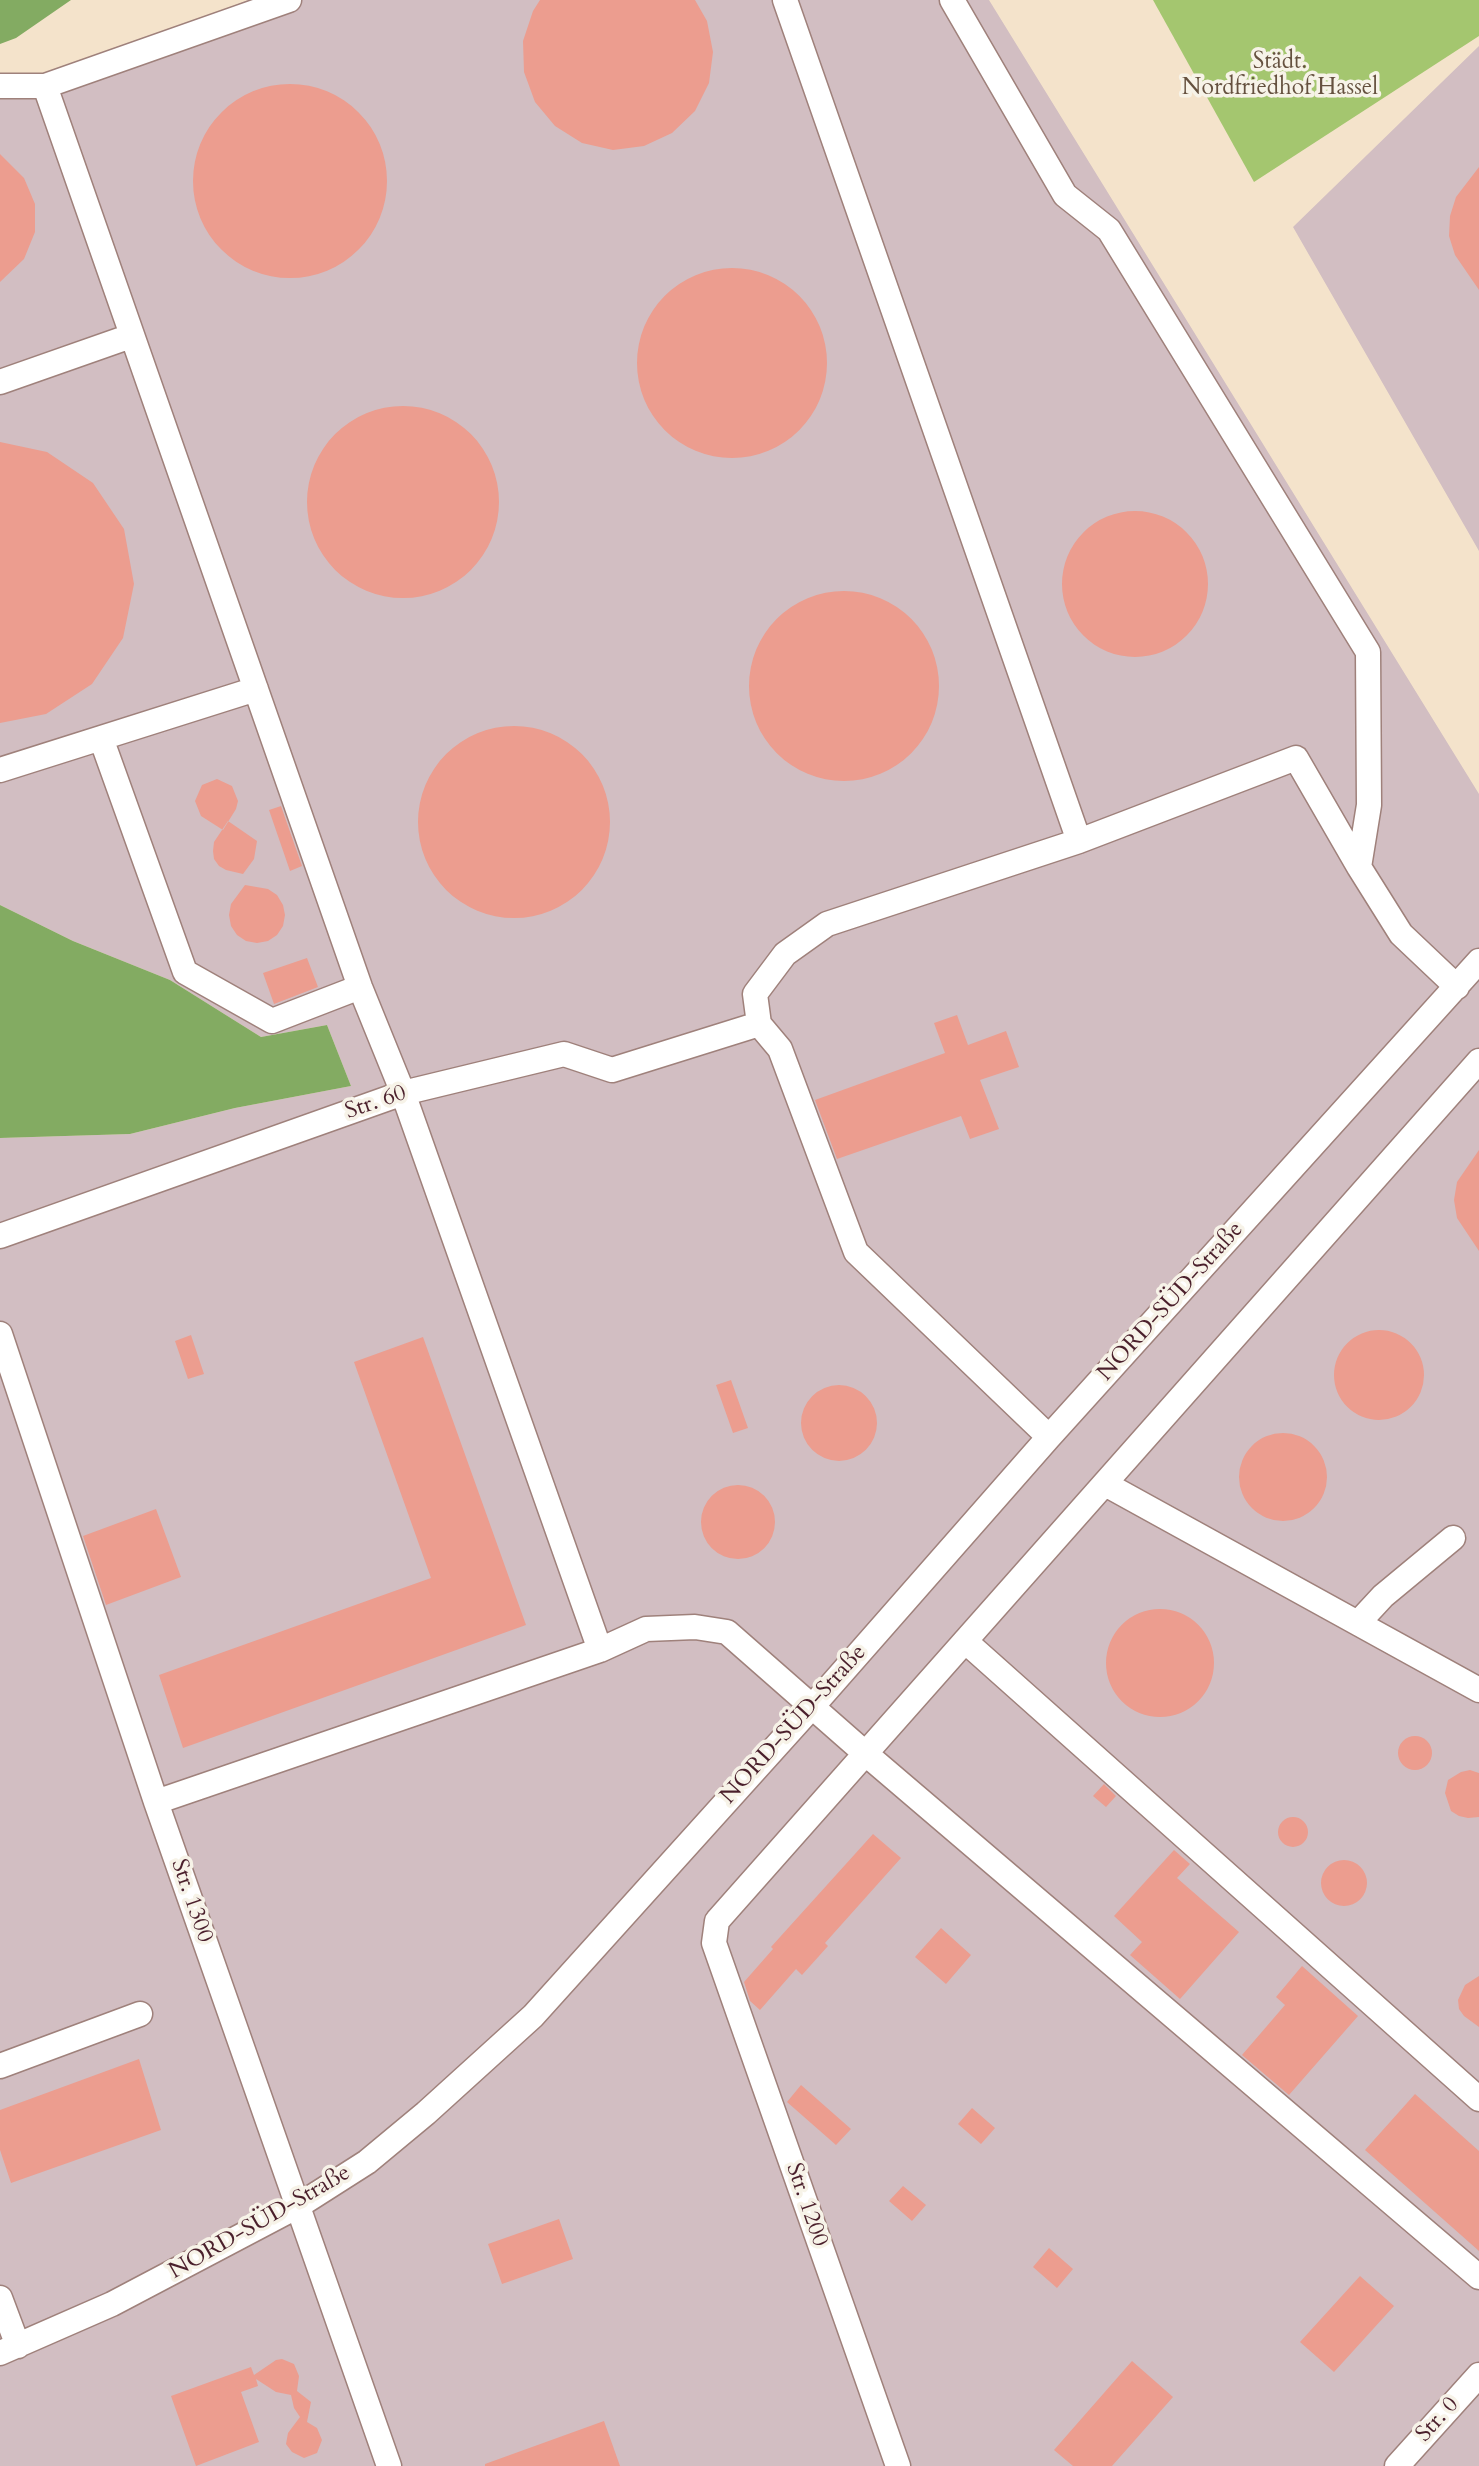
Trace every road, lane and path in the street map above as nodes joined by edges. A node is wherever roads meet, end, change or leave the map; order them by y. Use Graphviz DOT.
graph roads {
  1 [pos="289,0"];
  2 [pos="785,0"];
  3 [pos="952,0"];
  4 [pos="0,86"];
  5 [pos="45,86"];
  6 [pos="131,337"];
  7 [pos="0,382"];
  8 [pos="256,689"];
  9 [pos="101,738"];
  10 [pos="0,770"];
  11 [pos="1079,841"];
  12 [pos="1359,867"];
  13 [pos="1479,961"];
  14 [pos="1457,986"];
  15 [pos="360,987"];
  16 [pos="759,1024"];
  17 [pos="1479,1060"];
  18 [pos="403,1093"];
  19 [pos="0,1236"];
  20 [pos="0,1334"];
  21 [pos="1049,1437"];
  22 [pos="1107,1485"];
  23 [pos="1453,1538"];
  24 [pos="1358,1623"];
  25 [pos="965,1640"];
  26 [pos="600,1650"];
  27 [pos="1479,1690"];
  28 [pos="811,1706"];
  29 [pos="866,1754"];
  30 [pos="156,1802"];
  31 [pos="140,2014"];
  32 [pos="0,2066"];
  33 [pos="1479,2099"];
  34 [pos="298,2206"];
  35 [pos="1479,2277"];
  36 [pos="0,2298"];
  37 [pos="9,2349"];
  38 [pos="1479,2375"];
  39 [pos="389,2466"];
  40 [pos="898,2466"];
  41 [pos="1397,2466"];
  1 -- 5 [label="lane"];
  2 -- 11 [label="lane"];
  3 -- 12 [label="lane"];
  4 -- 5 [label="lane"];
  5 -- 6 [label="lane"];
  6 -- 7 [label="lane"];
  6 -- 8 [label="lane"];
  8 -- 9 [label="lane"];
  8 -- 15 [label="lane"];
  9 -- 10 [label="lane"];
  9 -- 15 [label="lane"];
  11 -- 12 [label="lane"];
  11 -- 16 [label="lane"];
  12 -- 14 [label="lane"];
  13 -- 14 [label="lane, NORD-SÜD-Straße"];
  14 -- 21 [label="lane, NORD-SÜD-Straße"];
  15 -- 18 [label="lane"];
  16 -- 18 [label="lane, Str. 60"];
  16 -- 21 [label="lane"];
  17 -- 22 [label="lane"];
  18 -- 19 [label="lane, Str. 60"];
  18 -- 26 [label="lane"];
  20 -- 30 [label="lane, Str. 1300"];
  21 -- 28 [label="lane, NORD-SÜD-Straße"];
  22 -- 24 [label="lane"];
  22 -- 25 [label="lane"];
  23 -- 24 [label="lane"];
  24 -- 27 [label="lane"];
  25 -- 29 [label="lane"];
  25 -- 33 [label="lane"];
  26 -- 28 [label="lane"];
  26 -- 30 [label="lane"];
  28 -- 29 [label="lane"];
  28 -- 34 [label="lane, NORD-SÜD-Straße"];
  29 -- 35 [label="lane"];
  29 -- 40 [label="lane, Str. 1200"];
  30 -- 34 [label="lane, Str. 1300"];
  31 -- 32 [label="lane"];
  34 -- 37 [label="lane, NORD-SÜD-Straße"];
  34 -- 39 [label="lane, Str. 1300"];
  36 -- 37 [label="lane"];
  38 -- 41 [label="lane, Str. 0"];
}
